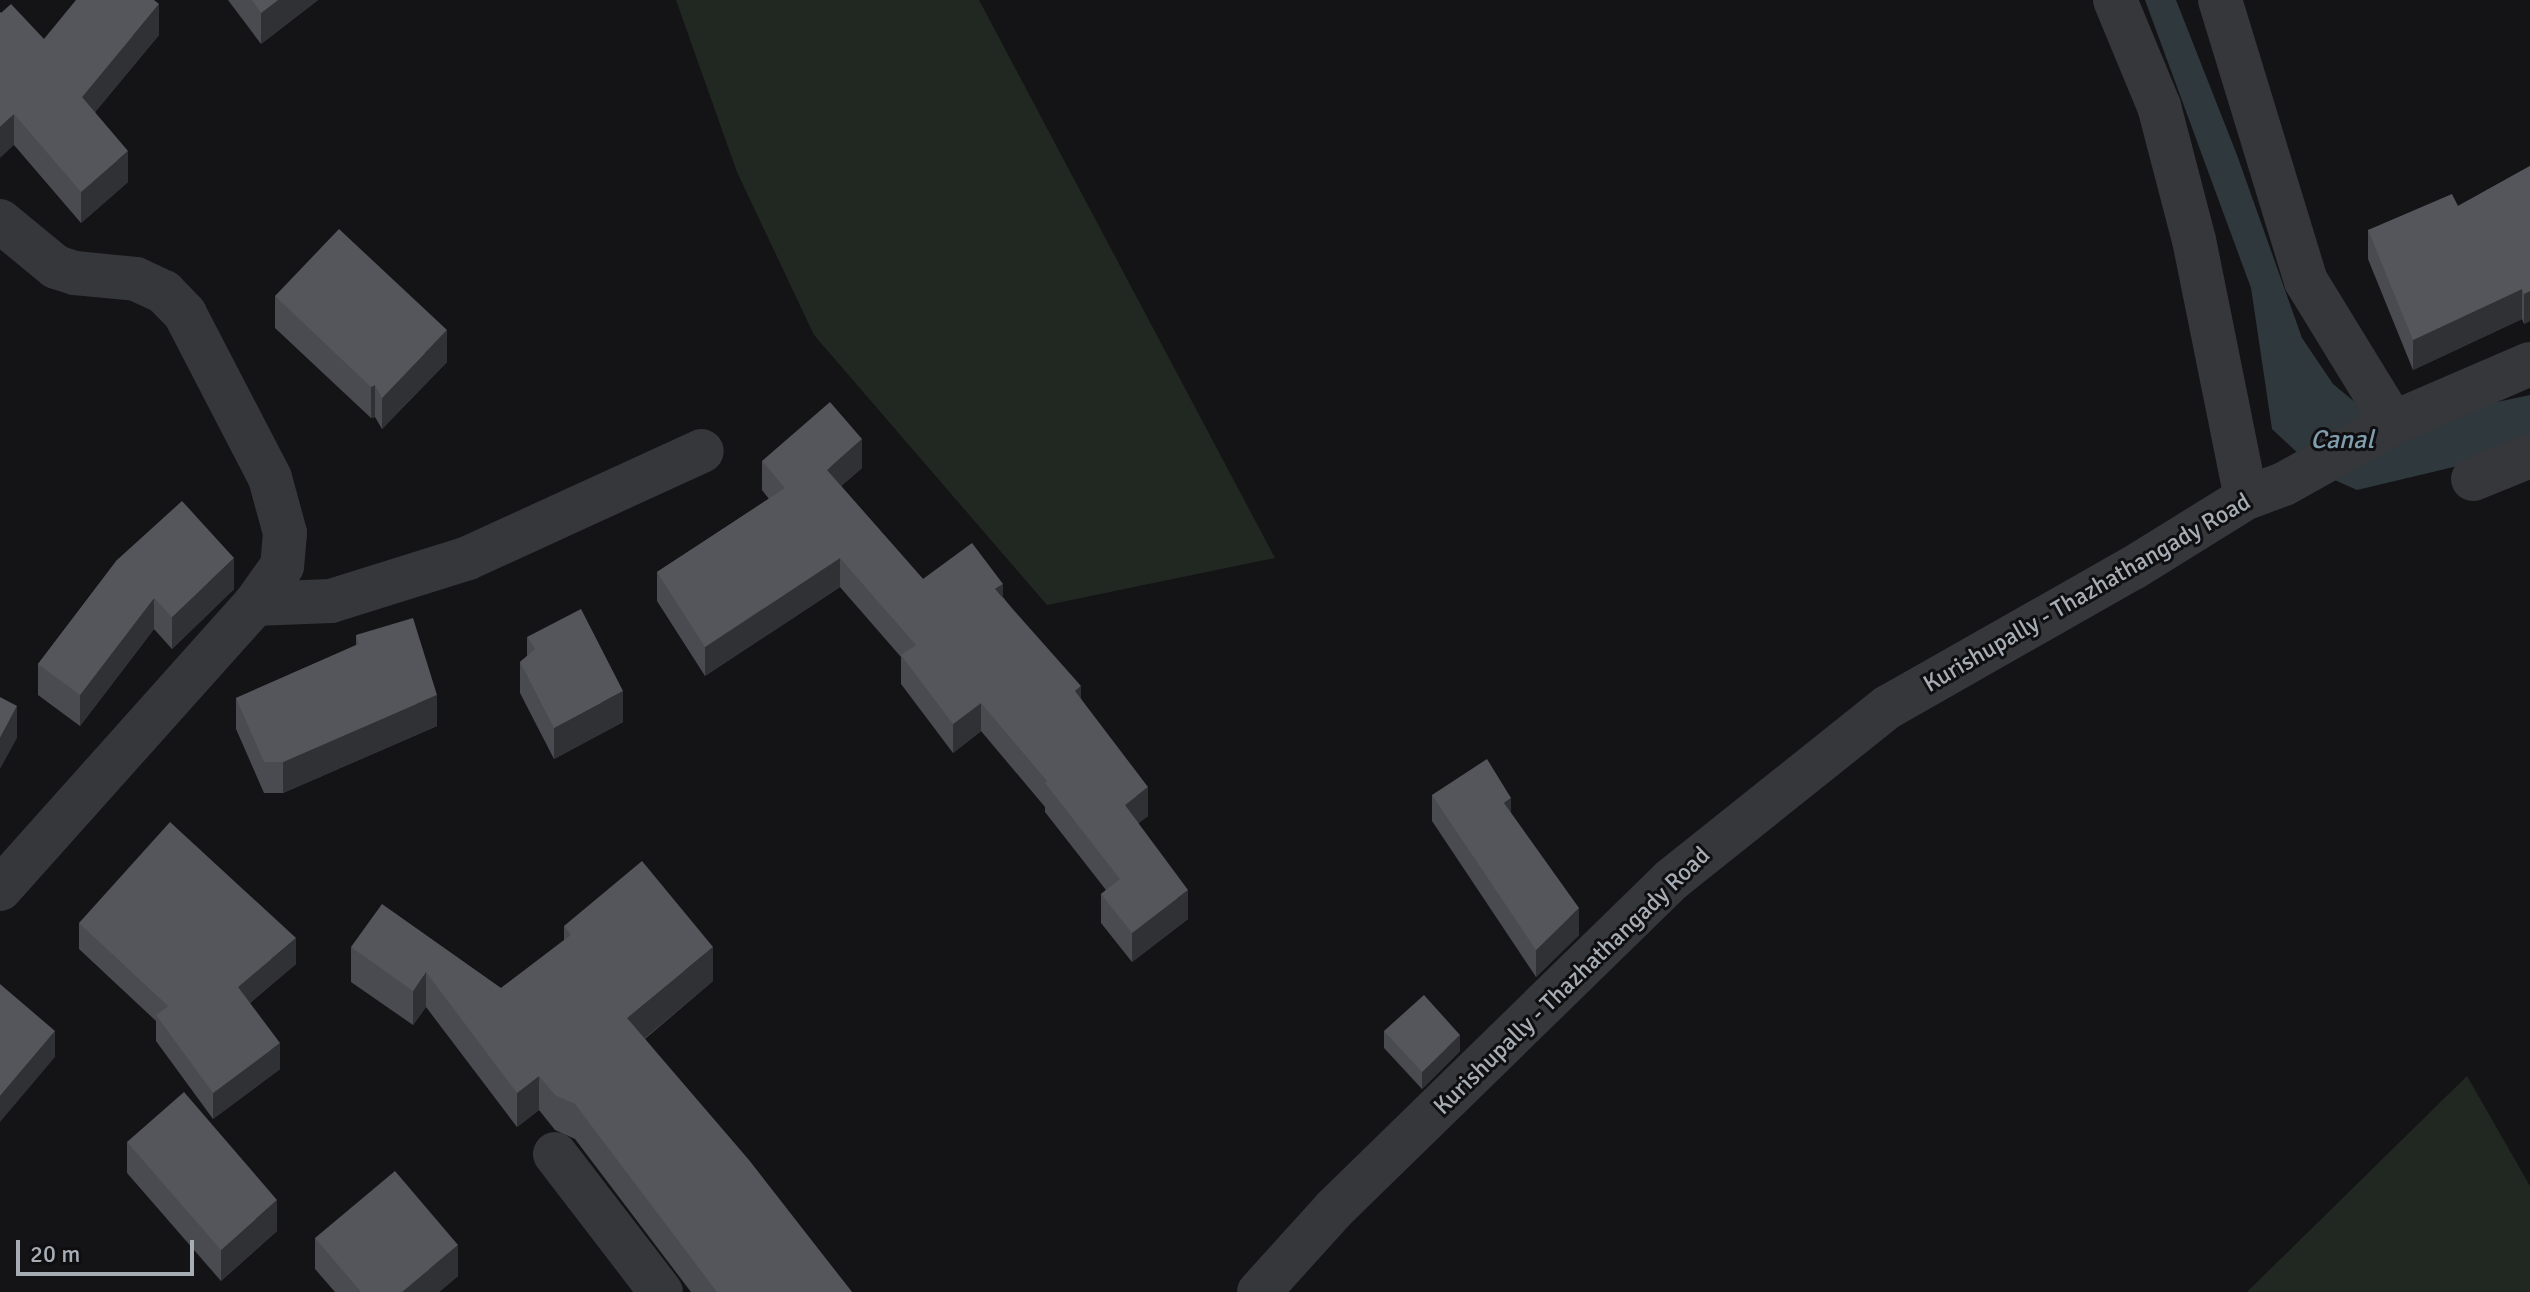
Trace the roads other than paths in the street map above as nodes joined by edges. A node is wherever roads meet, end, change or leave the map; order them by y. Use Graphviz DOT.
graph roads {
  1 [pos="2115,0"];
  2 [pos="2220,0"];
  3 [pos="0,221"];
  4 [pos="2530,364"];
  5 [pos="2377,431"];
  6 [pos="702,451"];
  7 [pos="2530,456"];
  8 [pos="2473,479"];
  9 [pos="2265,491"];
  10 [pos="255,604"];
  11 [pos="0,889"];
  12 [pos="555,1154"];
  13 [pos="661,1292"];
  14 [pos="1259,1292"];
  1 -- 9 [label="street"];
  2 -- 5 [label="street"];
  3 -- 10 [label="street"];
  4 -- 5 [label="street, Kurishupally - Thazhathangady Road"];
  5 -- 9 [label="street, Kurishupally - Thazhathangady Road"];
  6 -- 10 [label="street"];
  7 -- 8 [label="street"];
  9 -- 14 [label="street, Kurishupally - Thazhathangady Road"];
  10 -- 11 [label="street"];
  12 -- 13 [label="street"];
}
